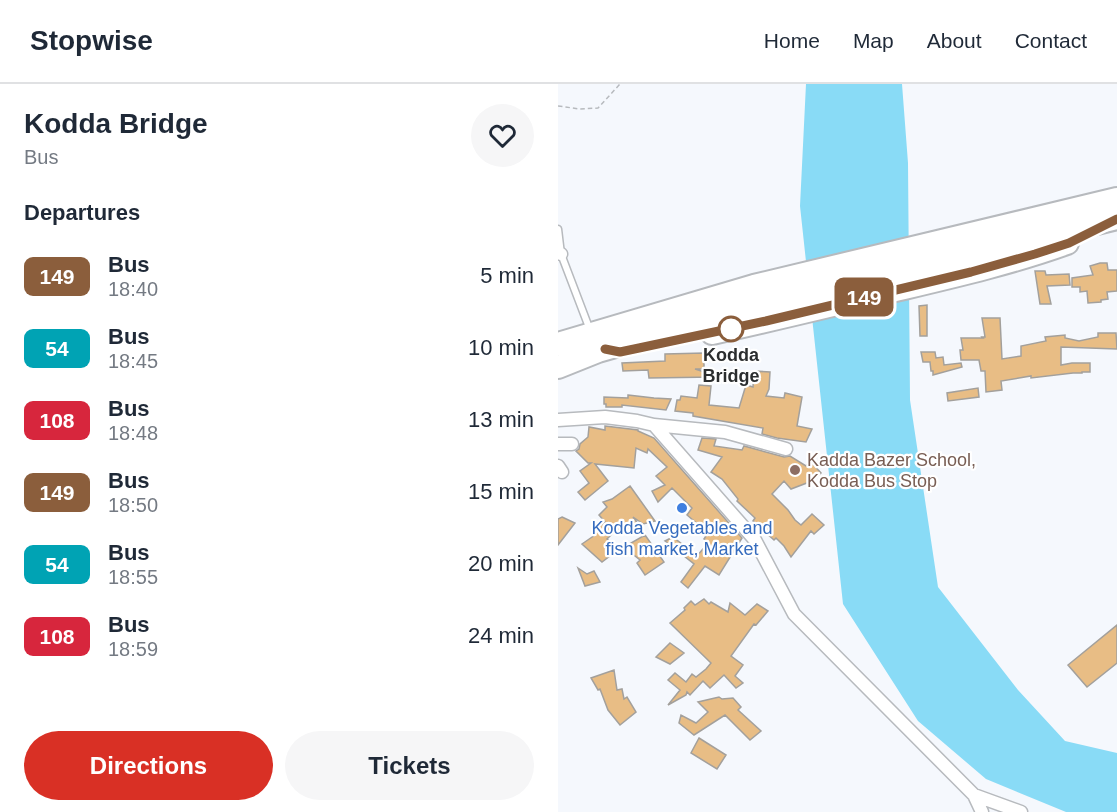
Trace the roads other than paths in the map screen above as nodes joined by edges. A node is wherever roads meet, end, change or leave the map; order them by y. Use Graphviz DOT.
graph roads {
  1 [pos="1117,199"];
  2 [pos="1117,219"];
  3 [pos="558,230"];
  4 [pos="560,253"];
  5 [pos="969,253"];
  6 [pos="598,341"];
  7 [pos="558,344"];
  8 [pos="558,367"];
  9 [pos="558,420"];
  10 [pos="654,425"];
  11 [pos="558,444"];
  12 [pos="572,444"];
  13 [pos="786,448"];
  14 [pos="974,795"];
  15 [pos="981,812"];
  16 [pos="1021,812"];
  1 -- 5 [label="highway"];
  2 -- 5 [label="highway"];
  3 -- 4 [label="lane"];
  4 -- 6 [label="lane"];
  5 -- 6 [label="highway"];
  6 -- 7 [label="highway"];
  6 -- 8 [label="highway"];
  9 -- 10 [label="street"];
  10 -- 13 [label="street"];
  10 -- 14 [label="street"];
  11 -- 12 [label="street"];
  14 -- 15 [label="street"];
  14 -- 16 [label="street"];
}
